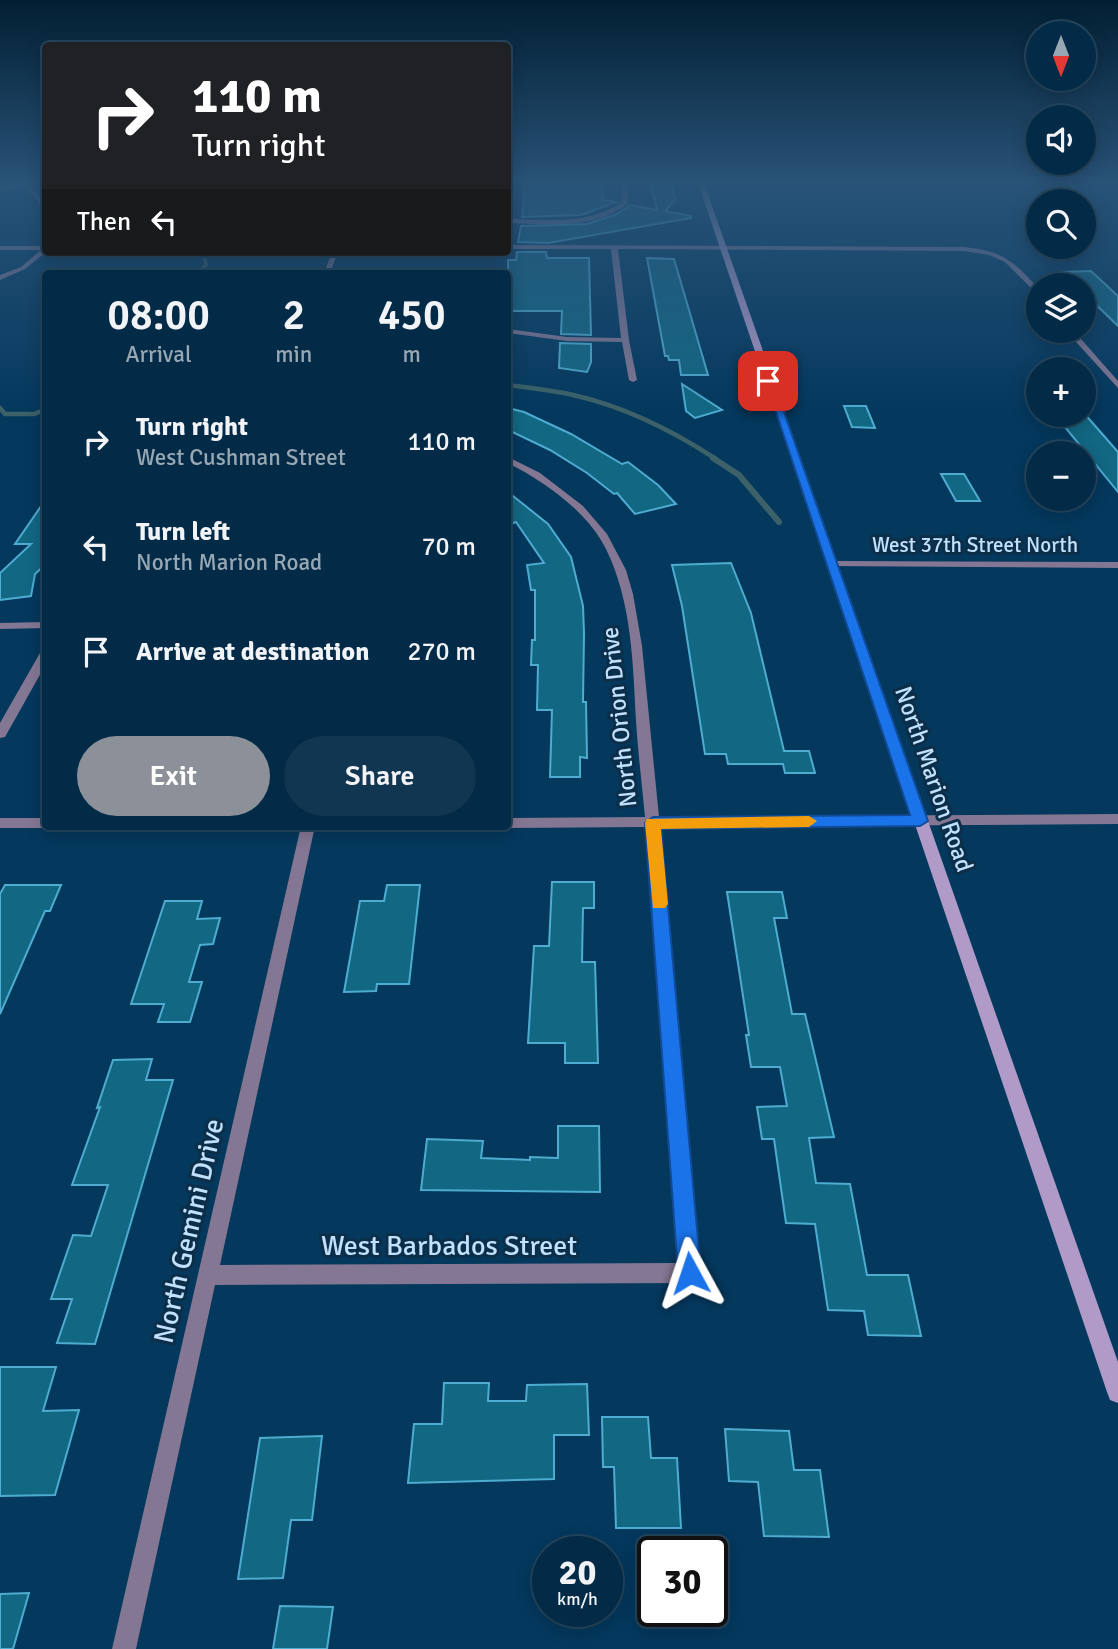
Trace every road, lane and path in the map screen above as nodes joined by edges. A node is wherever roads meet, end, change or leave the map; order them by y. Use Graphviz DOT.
graph roads {
  1 [pos="32,260"];
  2 [pos="616,260"];
  3 [pos="725,260"];
  4 [pos="1009,260"];
  5 [pos="0,278"];
  6 [pos="1026,279"];
  7 [pos="511,331"];
  8 [pos="625,340"];
  9 [pos="1080,343"];
  10 [pos="633,380"];
  11 [pos="1118,386"];
  12 [pos="511,461"];
  13 [pos="831,564"];
  14 [pos="1118,565"];
  15 [pos="42,625"];
  16 [pos="0,626"];
  17 [pos="42,660"];
  18 [pos="0,734"];
  19 [pos="1118,819"];
  20 [pos="920,821"];
  21 [pos="0,823"];
  22 [pos="42,823"];
  23 [pos="511,823"];
  24 [pos="653,823"];
  25 [pos="307,830"];
  26 [pos="690,1273"];
  27 [pos="208,1275"];
  28 [pos="1118,1392"];
  29 [pos="124,1649"];
  1 -- 5 [label="street"];
  2 -- 8 [label="street"];
  3 -- 13 [label="main road, North Marion Road"];
  4 -- 6 [label="street"];
  7 -- 8 [label="street"];
  8 -- 10 [label="street"];
  9 -- 11 [label="street"];
  12 -- 24 [label="street, North Orion Drive"];
  13 -- 14 [label="street, West 37th Street North"];
  13 -- 20 [label="main road, North Marion Road"];
  15 -- 16 [label="street"];
  17 -- 18 [label="street"];
  19 -- 20 [label="street"];
  20 -- 24 [label="street"];
  20 -- 28 [label="main road, North Marion Road"];
  21 -- 22 [label="street"];
  23 -- 24 [label="street"];
  24 -- 26 [label="street, North Orion Drive"];
  25 -- 27 [label="street, North Gemini Drive"];
  26 -- 27 [label="street, West Barbados Street"];
  27 -- 29 [label="street, North Gemini Drive"];
}
